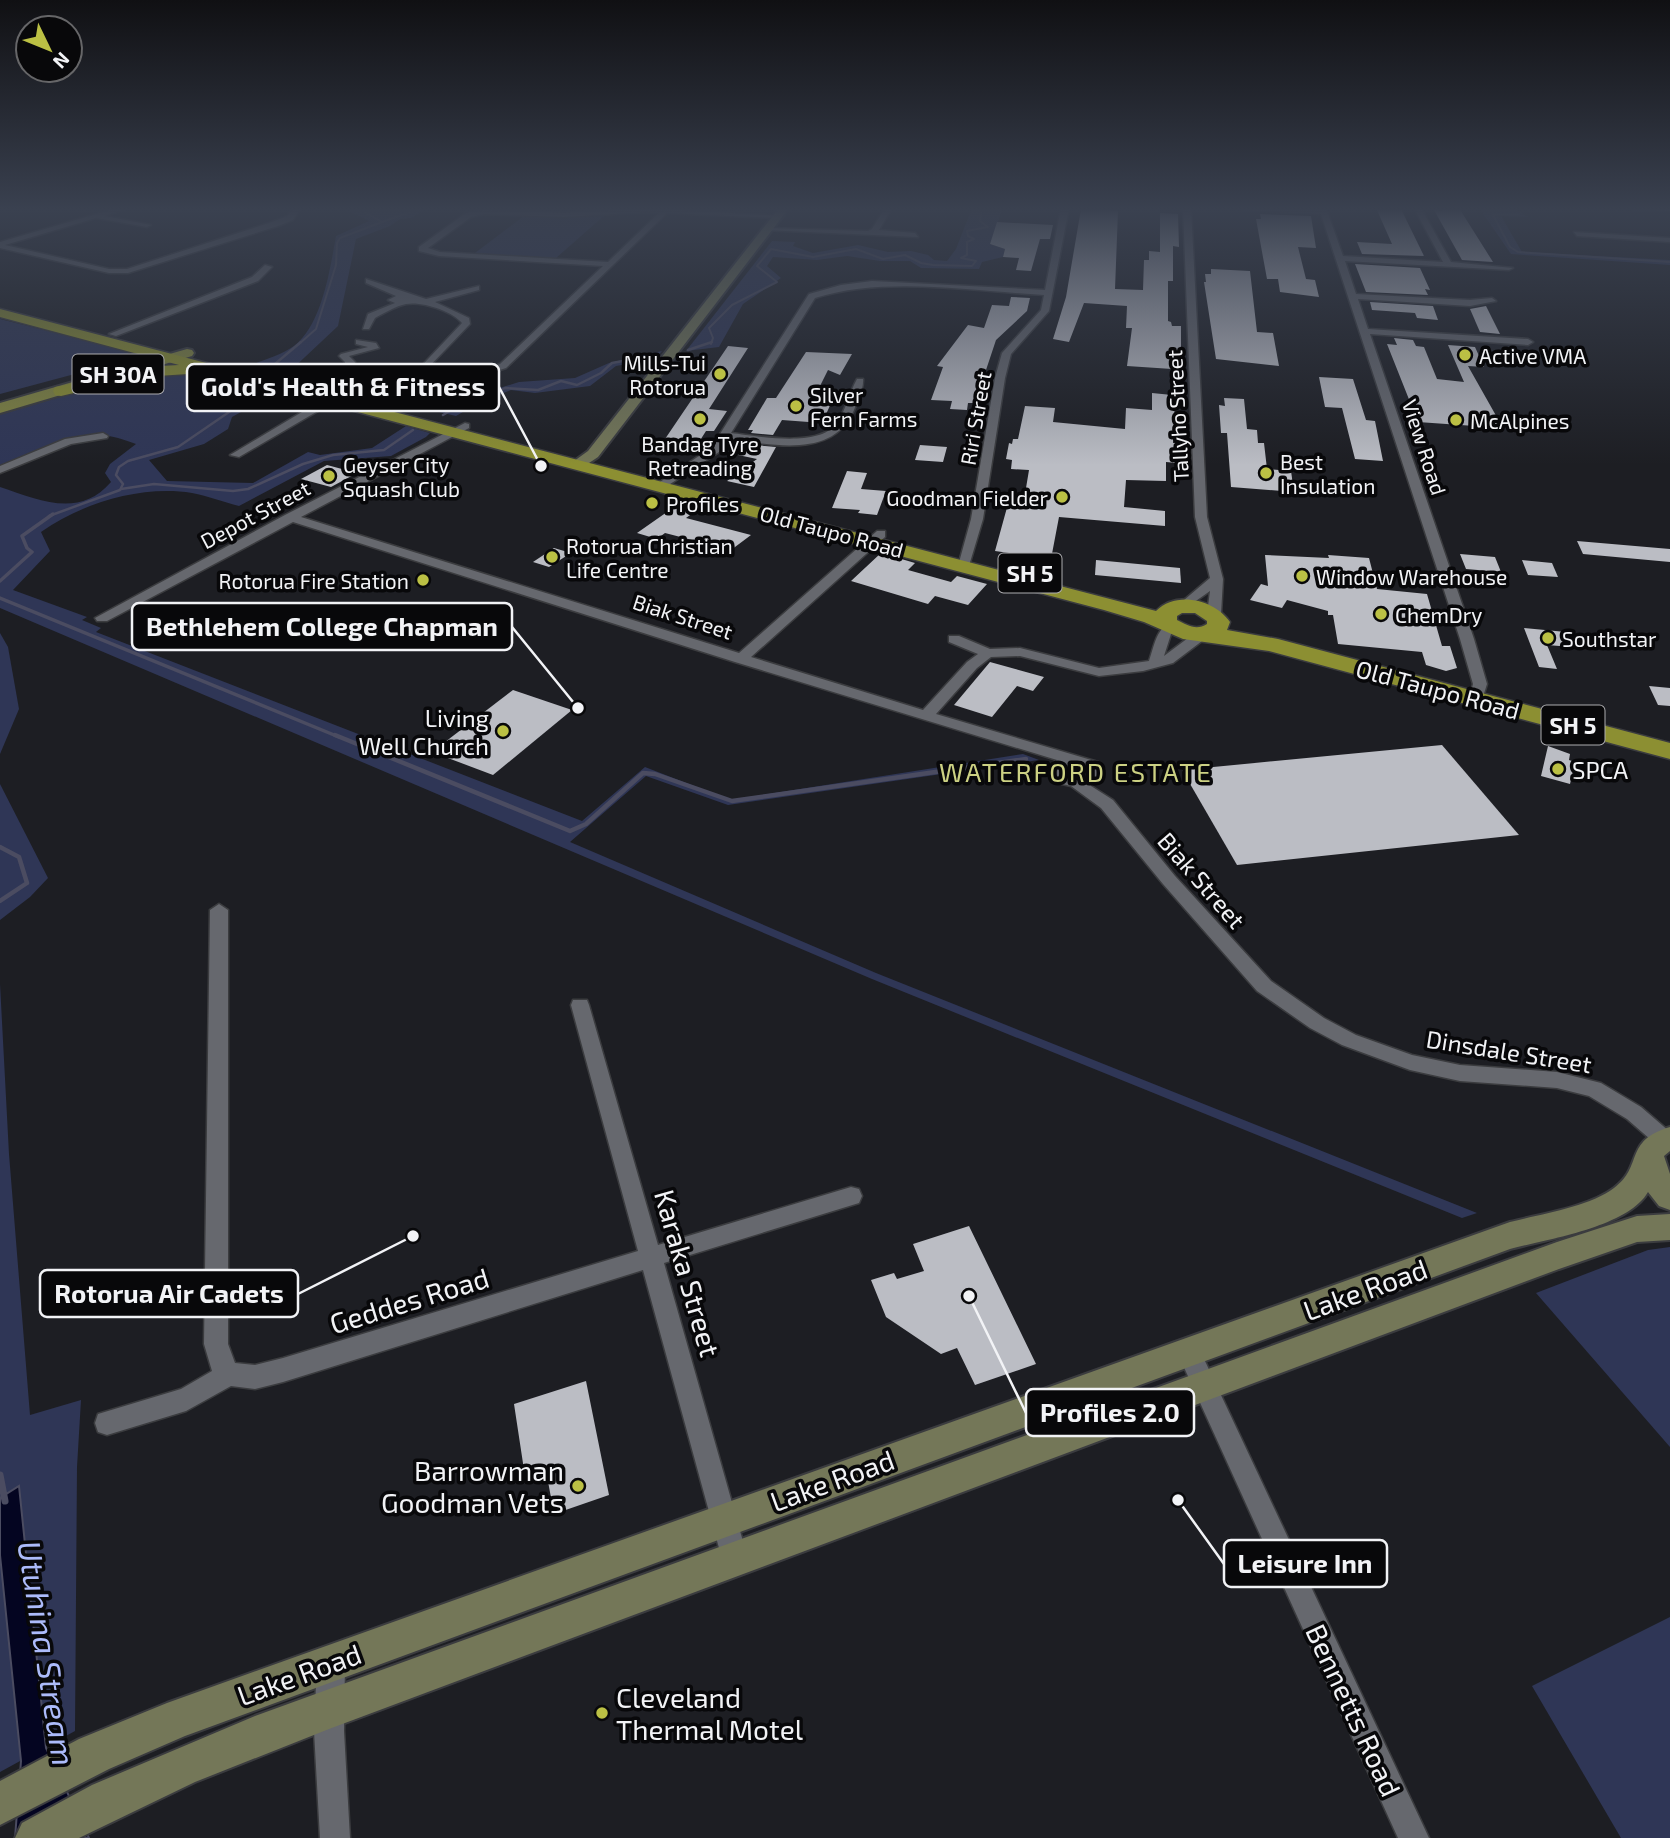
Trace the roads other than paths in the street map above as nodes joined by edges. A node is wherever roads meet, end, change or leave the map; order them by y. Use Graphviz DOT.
graph roads {
  1 [pos="1048,293"];
  2 [pos="217,294"];
  3 [pos="394,294"];
  4 [pos="457,294"];
  5 [pos="577,294"];
  6 [pos="717,294"];
  7 [pos="819,294"];
  8 [pos="1191,294"];
  9 [pos="1352,296"];
  10 [pos="404,299"];
  11 [pos="1492,302"];
  12 [pos="424,303"];
  13 [pos="2,309"];
  14 [pos="49,326"];
  15 [pos="366,327"];
  16 [pos="1364,331"];
  17 [pos="113,334"];
  18 [pos="359,342"];
  19 [pos="1528,342"];
  20 [pos="177,354"];
  21 [pos="219,369"];
  22 [pos="256,375"];
  23 [pos="860,381"];
  24 [pos="418,382"];
  25 [pos="61,391"];
  26 [pos="338,397"];
  27 [pos="389,402"];
  28 [pos="0,406"];
  29 [pos="459,429"];
  30 [pos="103,436"];
  31 [pos="725,436"];
  32 [pos="235,455"];
  33 [pos="583,461"];
  34 [pos="0,470"];
  35 [pos="666,483"];
  36 [pos="289,517"];
  37 [pos="877,538"];
  38 [pos="966,561"];
  39 [pos="1217,579"];
  40 [pos="1175,616"];
  41 [pos="102,618"];
  42 [pos="1209,625"];
  43 [pos="954,639"];
  44 [pos="988,653"];
  45 [pos="740,659"];
  46 [pos="1155,664"];
  47 [pos="1478,694"];
  48 [pos="928,715"];
  49 [pos="1670,738"];
  50 [pos="1670,751"];
  51 [pos="1065,763"];
  52 [pos="1094,778"];
  53 [pos="1077,783"];
  54 [pos="1107,804"];
  55 [pos="219,910"];
  56 [pos="1264,986"];
  57 [pos="580,1005"];
  58 [pos="1661,1144"];
  59 [pos="851,1196"];
  60 [pos="1670,1197"];
  61 [pos="1670,1227"];
  62 [pos="650,1257"];
  63 [pos="1189,1352"];
  64 [pos="229,1374"];
  65 [pos="1204,1386"];
  66 [pos="107,1423"];
  67 [pos="724,1519"];
  68 [pos="735,1559"];
  69 [pos="331,1661"];
  70 [pos="329,1709"];
  71 [pos="0,1804"];
  72 [pos="37,1838"];
  73 [pos="335,1838"];
  74 [pos="1414,1838"];
  1 -- 38 [label="street, Riri Street"];
  2 -- 17 [label="street"];
  3 -- 10 [label="street"];
  4 -- 12 [label="street"];
  5 -- 24 [label="street"];
  6 -- 33 [label="main road"];
  7 -- 31 [label="street"];
  8 -- 39 [label="street, Tallyho Street"];
  9 -- 11 [label="street"];
  9 -- 16 [label="street, View Road"];
  10 -- 12 [label="street"];
  10 -- 15 [label="street"];
  12 -- 24 [label="street"];
  13 -- 14 [label="highway, Old Taupo Road / SH 5"];
  13 -- 17 [label="highway, Old Taupo Road / SH 5"];
  14 -- 17 [label="highway, Old Taupo Road / SH 5"];
  14 -- 20 [label="highway, Old Taupo Road / SH 5"];
  16 -- 19 [label="street"];
  16 -- 47 [label="street, View Road"];
  17 -- 20 [label="highway, Old Taupo Road / SH 5"];
  18 -- 24 [label="street"];
  20 -- 21 [label="highway, Old Taupo Road / SH 5"];
  20 -- 22 [label="highway, Old Taupo Road / SH 5"];
  20 -- 25 [label="main road, SH 30A"];
  20 -- 28 [label="main road, SH 30A"];
  21 -- 22 [label="highway, Old Taupo Road / SH 5"];
  21 -- 25 [label="highway"];
  22 -- 26 [label="highway, Old Taupo Road / SH 5"];
  23 -- 31 [label="street"];
  24 -- 27 [label="street"];
  25 -- 28 [label="main road, SH 30A"];
  26 -- 27 [label="highway, Old Taupo Road / SH 5"];
  26 -- 29 [label="highway, Old Taupo Road / SH 5"];
  26 -- 32 [label="street"];
  27 -- 29 [label="highway, Old Taupo Road / SH 5"];
  29 -- 33 [label="highway, Old Taupo Road / SH 5"];
  29 -- 36 [label="street, Depot Street"];
  30 -- 34 [label="street"];
  31 -- 35 [label="street"];
  33 -- 35 [label="highway, Old Taupo Road / SH 5"];
  35 -- 37 [label="highway, Old Taupo Road / SH 5"];
  36 -- 41 [label="street, Depot Street"];
  36 -- 45 [label="street, Biak Street"];
  37 -- 38 [label="highway, Old Taupo Road / SH 5"];
  37 -- 45 [label="street"];
  38 -- 40 [label="highway, Old Taupo Road / SH 5"];
  39 -- 40 [label="street"];
  39 -- 42 [label="street, Tallyho Street"];
  40 -- 42 [label="highway, SH 5"];
  40 -- 46 [label="street"];
  42 -- 46 [label="street"];
  42 -- 47 [label="highway, Old Taupo Road / SH 5"];
  43 -- 44 [label="street"];
  44 -- 46 [label="street"];
  44 -- 48 [label="street"];
  45 -- 48 [label="street, Biak Street"];
  47 -- 49 [label="highway, Old Taupo Road / SH 5"];
  47 -- 50 [label="highway, Old Taupo Road / SH 5"];
  48 -- 51 [label="street, Biak Street"];
  51 -- 52 [label="street"];
  51 -- 53 [label="street, Biak Street"];
  52 -- 53 [label="street"];
  52 -- 54 [label="street, Biak Street"];
  53 -- 54 [label="street, Biak Street"];
  54 -- 56 [label="street, Biak Street"];
  55 -- 64 [label="street"];
  56 -- 58 [label="street, Dinsdale Street"];
  57 -- 62 [label="street, Karaka Street"];
  58 -- 60 [label="main road"];
  58 -- 63 [label="main road, Lake Road"];
  59 -- 62 [label="street, Geddes Road"];
  61 -- 65 [label="main road, Lake Road"];
  62 -- 64 [label="street, Geddes Road"];
  62 -- 67 [label="street, Karaka Street"];
  63 -- 65 [label="street, Bennetts Road"];
  63 -- 67 [label="main road, Lake Road"];
  64 -- 66 [label="street"];
  65 -- 68 [label="main road, Lake Road"];
  65 -- 74 [label="street, Bennetts Road"];
  67 -- 68 [label="street, Karaka Street"];
  67 -- 69 [label="main road, Lake Road"];
  68 -- 70 [label="main road, Lake Road"];
  69 -- 70 [label="street"];
  69 -- 71 [label="main road, Lake Road"];
  70 -- 72 [label="main road, Lake Road"];
  70 -- 73 [label="street"];
}
